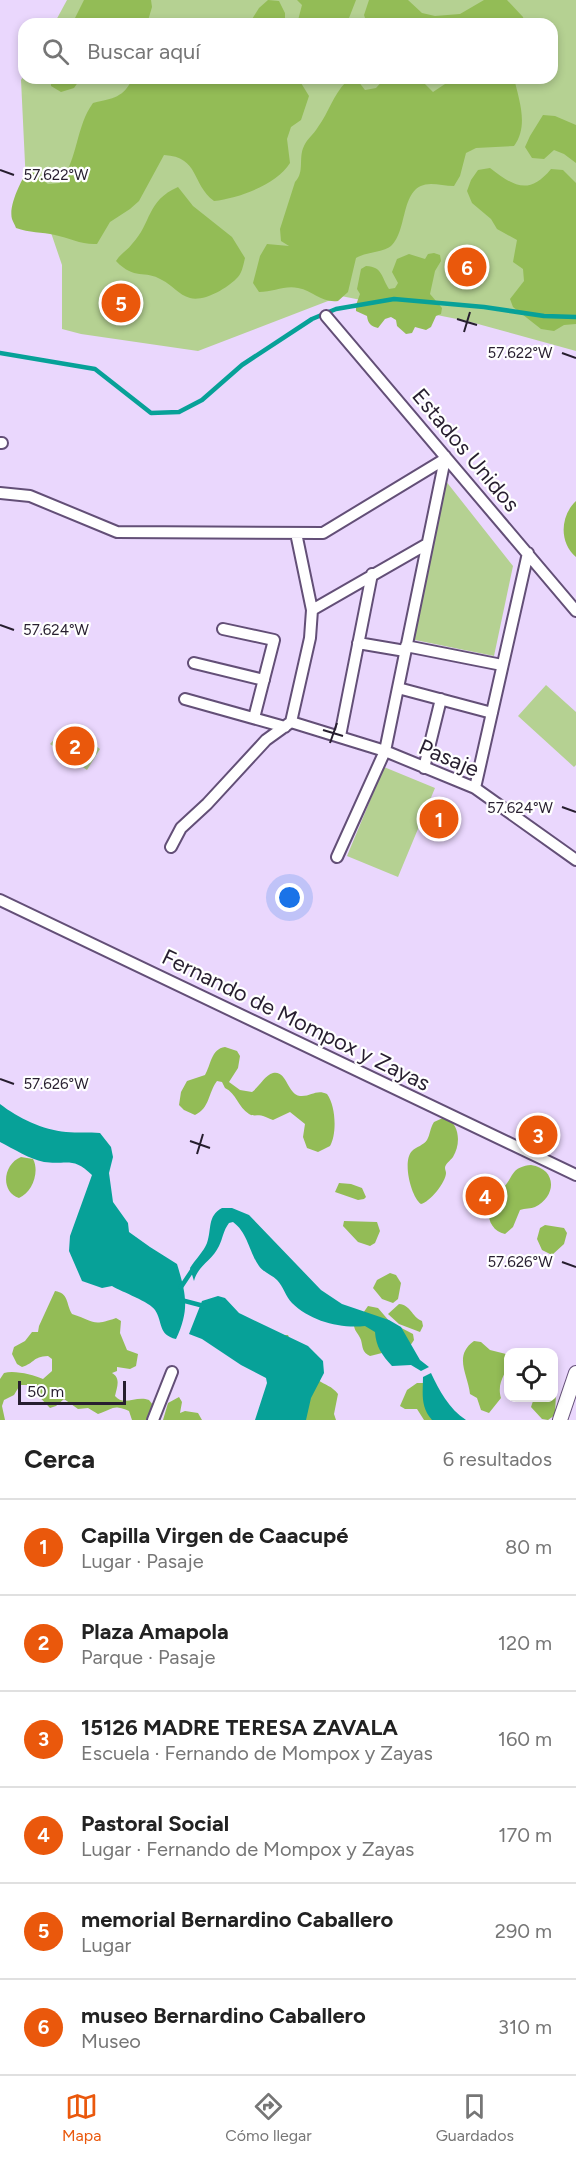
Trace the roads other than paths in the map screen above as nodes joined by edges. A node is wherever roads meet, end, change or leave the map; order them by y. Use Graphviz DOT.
graph roads {
  1 [pos="326,316"];
  2 [pos="445,457"];
  3 [pos="0,493"];
  4 [pos="296,533"];
  5 [pos="427,544"];
  6 [pos="528,553"];
  7 [pos="372,574"];
  8 [pos="312,610"];
  9 [pos="576,611"];
  10 [pos="224,629"];
  11 [pos="358,643"];
  12 [pos="406,648"];
  13 [pos="194,663"];
  14 [pos="502,665"];
  15 [pos="264,680"];
  16 [pos="398,688"];
  17 [pos="185,699"];
  18 [pos="441,699"];
  19 [pos="492,713"];
  20 [pos="254,718"];
  21 [pos="288,724"];
  22 [pos="340,735"];
  23 [pos="385,751"];
  24 [pos="424,768"];
  25 [pos="475,788"];
  26 [pos="171,847"];
  27 [pos="337,857"];
  28 [pos="576,860"];
  29 [pos="0,900"];
  30 [pos="576,1175"];
  31 [pos="172,1372"];
  32 [pos="576,1373"];
  33 [pos="153,1420"];
  34 [pos="560,1420"];
  1 -- 2 [label="street, Estados Unidos"];
  2 -- 4 [label="street"];
  2 -- 5 [label="street"];
  2 -- 6 [label="street, Estados Unidos"];
  3 -- 4 [label="street"];
  4 -- 8 [label="street"];
  5 -- 7 [label="street"];
  5 -- 12 [label="street"];
  6 -- 9 [label="street, Estados Unidos"];
  6 -- 14 [label="street"];
  7 -- 8 [label="street"];
  7 -- 11 [label="street"];
  8 -- 21 [label="street"];
  10 -- 15 [label="street"];
  11 -- 12 [label="street"];
  11 -- 22 [label="street"];
  12 -- 14 [label="street"];
  12 -- 16 [label="street"];
  13 -- 15 [label="street"];
  14 -- 19 [label="street"];
  15 -- 20 [label="street"];
  16 -- 18 [label="street"];
  16 -- 23 [label="street"];
  17 -- 20 [label="street, Pasaje"];
  18 -- 19 [label="street"];
  18 -- 24 [label="street"];
  19 -- 25 [label="street"];
  20 -- 21 [label="street, Pasaje"];
  21 -- 22 [label="street, Pasaje"];
  21 -- 26 [label="street"];
  22 -- 23 [label="street, Pasaje"];
  23 -- 24 [label="street, Pasaje"];
  23 -- 27 [label="street"];
  24 -- 25 [label="street, Pasaje"];
  25 -- 28 [label="street, Pasaje"];
  29 -- 30 [label="street, Fernando de Mompox y Zayas"];
  31 -- 33 [label="street"];
  32 -- 34 [label="street"];
}
